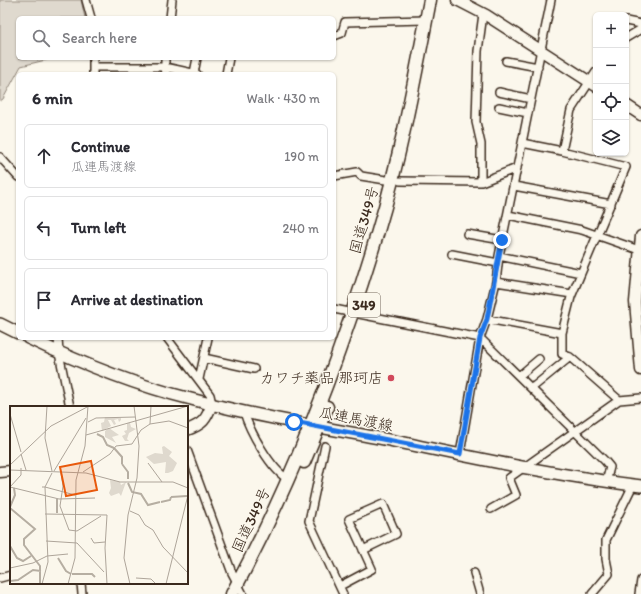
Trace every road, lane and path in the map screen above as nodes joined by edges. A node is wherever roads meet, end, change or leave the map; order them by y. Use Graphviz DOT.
graph roads {
  1 [pos="86,0"];
  2 [pos="172,0"];
  3 [pos="430,0"];
  4 [pos="439,0"];
  5 [pos="551,0"];
  6 [pos="464,1"];
  7 [pos="483,14"];
  8 [pos="90,16"];
  9 [pos="170,16"];
  10 [pos="426,20"];
  11 [pos="629,22"];
  12 [pos="641,24"];
  13 [pos="641,29"];
  14 [pos="336,35"];
  15 [pos="629,36"];
  16 [pos="541,49"];
  17 [pos="165,60"];
  18 [pos="197,60"];
  19 [pos="229,60"];
  20 [pos="506,61"];
  21 [pos="538,67"];
  22 [pos="93,70"];
  23 [pos="133,71"];
  24 [pos="165,71"];
  25 [pos="175,72"];
  26 [pos="196,72"];
  27 [pos="226,72"];
  28 [pos="592,83"];
  29 [pos="499,92"];
  30 [pos="531,99"];
  31 [pos="499,107"];
  32 [pos="629,107"];
  33 [pos="528,113"];
  34 [pos="641,115"];
  35 [pos="522,143"];
  36 [pos="562,151"];
  37 [pos="0,156"];
  38 [pos="517,168"];
  39 [pos="16,176"];
  40 [pos="336,176"];
  41 [pos="396,181"];
  42 [pos="481,182"];
  43 [pos="514,186"];
  44 [pos="611,204"];
  45 [pos="508,215"];
  46 [pos="467,234"];
  47 [pos="598,235"];
  48 [pos="641,236"];
  49 [pos="502,240"];
  50 [pos="452,254"];
  51 [pos="639,256"];
  52 [pos="498,260"];
  53 [pos="581,273"];
  54 [pos="496,282"];
  55 [pos="572,294"];
  56 [pos="336,309"];
  57 [pos="357,314"];
  58 [pos="487,319"];
  59 [pos="0,324"];
  60 [pos="16,332"];
  61 [pos="562,333"];
  62 [pos="480,338"];
  63 [pos="32,340"];
  64 [pos="59,340"];
  65 [pos="169,340"];
  66 [pos="208,340"];
  67 [pos="59,353"];
  68 [pos="570,357"];
  69 [pos="204,358"];
  70 [pos="539,359"];
  71 [pos="254,368"];
  72 [pos="641,370"];
  73 [pos="519,376"];
  74 [pos="199,379"];
  75 [pos="532,388"];
  76 [pos="641,398"];
  77 [pos="619,400"];
  78 [pos="212,404"];
  79 [pos="70,406"];
  80 [pos="244,412"];
  81 [pos="315,426"];
  82 [pos="188,430"];
  83 [pos="575,432"];
  84 [pos="325,446"];
  85 [pos="188,453"];
  86 [pos="460,454"];
  87 [pos="525,467"];
  88 [pos="10,471"];
  89 [pos="0,472"];
  90 [pos="288,479"];
  91 [pos="606,482"];
  92 [pos="637,486"];
  93 [pos="491,509"];
  94 [pos="363,550"];
  95 [pos="474,573"];
  96 [pos="10,575"];
  97 [pos="0,578"];
  98 [pos="641,580"];
  99 [pos="81,584"];
  100 [pos="340,586"];
  101 [pos="239,592"];
  102 [pos="82,594"];
  103 [pos="343,594"];
  104 [pos="480,594"];
  105 [pos="592,594"];
  106 [pos="639,594"];
  1 -- 8 [label="street"];
  2 -- 9 [label="street"];
  3 -- 10 [label="highway, 国道349号 / 349"];
  4 -- 41 [label="highway, 国道349号 / 349"];
  5 -- 16 [label="street"];
  6 -- 7 [label="street"];
  7 -- 16 [label="street"];
  7 -- 42 [label="street"];
  10 -- 14 [label="street"];
  10 -- 41 [label="highway, 国道349号 / 349"];
  11 -- 12 [label="street"];
  13 -- 15 [label="street"];
  16 -- 21 [label="street"];
  16 -- 28 [label="street"];
  17 -- 24 [label="street"];
  18 -- 26 [label="street"];
  19 -- 27 [label="street"];
  20 -- 21 [label="street"];
  21 -- 30 [label="street"];
  22 -- 23 [label="street"];
  23 -- 24 [label="street"];
  24 -- 25 [label="street"];
  28 -- 36 [label="street"];
  29 -- 30 [label="street"];
  30 -- 33 [label="street"];
  31 -- 33 [label="street"];
  32 -- 34 [label="street"];
  33 -- 35 [label="street"];
  35 -- 36 [label="street"];
  35 -- 38 [label="street"];
  36 -- 44 [label="street"];
  37 -- 39 [label="street"];
  38 -- 42 [label="street"];
  38 -- 43 [label="street"];
  40 -- 41 [label="street"];
  41 -- 42 [label="street"];
  41 -- 57 [label="highway, 国道349号 / 349"];
  43 -- 44 [label="street"];
  43 -- 45 [label="street"];
  44 -- 47 [label="street"];
  45 -- 47 [label="street"];
  45 -- 49 [label="street"];
  46 -- 49 [label="street"];
  47 -- 51 [label="street"];
  47 -- 53 [label="street"];
  48 -- 51 [label="street"];
  49 -- 52 [label="street"];
  50 -- 52 [label="street"];
  51 -- 72 [label="street"];
  52 -- 53 [label="street"];
  52 -- 54 [label="street"];
  53 -- 55 [label="street"];
  54 -- 55 [label="street"];
  54 -- 58 [label="street"];
  55 -- 61 [label="street"];
  56 -- 57 [label="street"];
  57 -- 62 [label="street"];
  57 -- 81 [label="highway, 国道349号 / 349"];
  58 -- 61 [label="street"];
  58 -- 62 [label="street"];
  59 -- 60 [label="main road"];
  61 -- 68 [label="street"];
  62 -- 73 [label="street"];
  62 -- 86 [label="street"];
  63 -- 67 [label="main road, 瓜連馬渡線"];
  64 -- 67 [label="street"];
  65 -- 74 [label="street"];
  66 -- 69 [label="street"];
  67 -- 78 [label="main road, 瓜連馬渡線"];
  67 -- 79 [label="street"];
  68 -- 75 [label="street"];
  68 -- 77 [label="street"];
  69 -- 71 [label="street"];
  69 -- 74 [label="street"];
  70 -- 73 [label="street"];
  73 -- 75 [label="street"];
  74 -- 78 [label="street"];
  75 -- 83 [label="street"];
  76 -- 77 [label="street"];
  77 -- 83 [label="street"];
  78 -- 80 [label="main road, 瓜連馬渡線"];
  78 -- 82 [label="street"];
  80 -- 81 [label="main road, 瓜連馬渡線"];
  80 -- 90 [label="street"];
  81 -- 86 [label="main road, 瓜連馬渡線"];
  81 -- 90 [label="highway, 国道349号 / 349"];
  81 -- 101 [label="highway, 国道349号 / 349"];
  83 -- 87 [label="street"];
  83 -- 91 [label="street"];
  84 -- 100 [label="street"];
  85 -- 101 [label="street"];
  86 -- 87 [label="main road, 瓜連馬渡線"];
  87 -- 91 [label="main road, 瓜連馬渡線"];
  87 -- 93 [label="street"];
  88 -- 89 [label="street"];
  90 -- 101 [label="highway, 国道349号 / 349"];
  91 -- 92 [label="main road, 瓜連馬渡線"];
  92 -- 105 [label="street"];
  94 -- 94 [label="street"];
  94 -- 100 [label="street"];
  95 -- 104 [label="street"];
  96 -- 97 [label="street"];
  98 -- 106 [label="street"];
  99 -- 102 [label="street"];
  100 -- 103 [label="street"];
}
